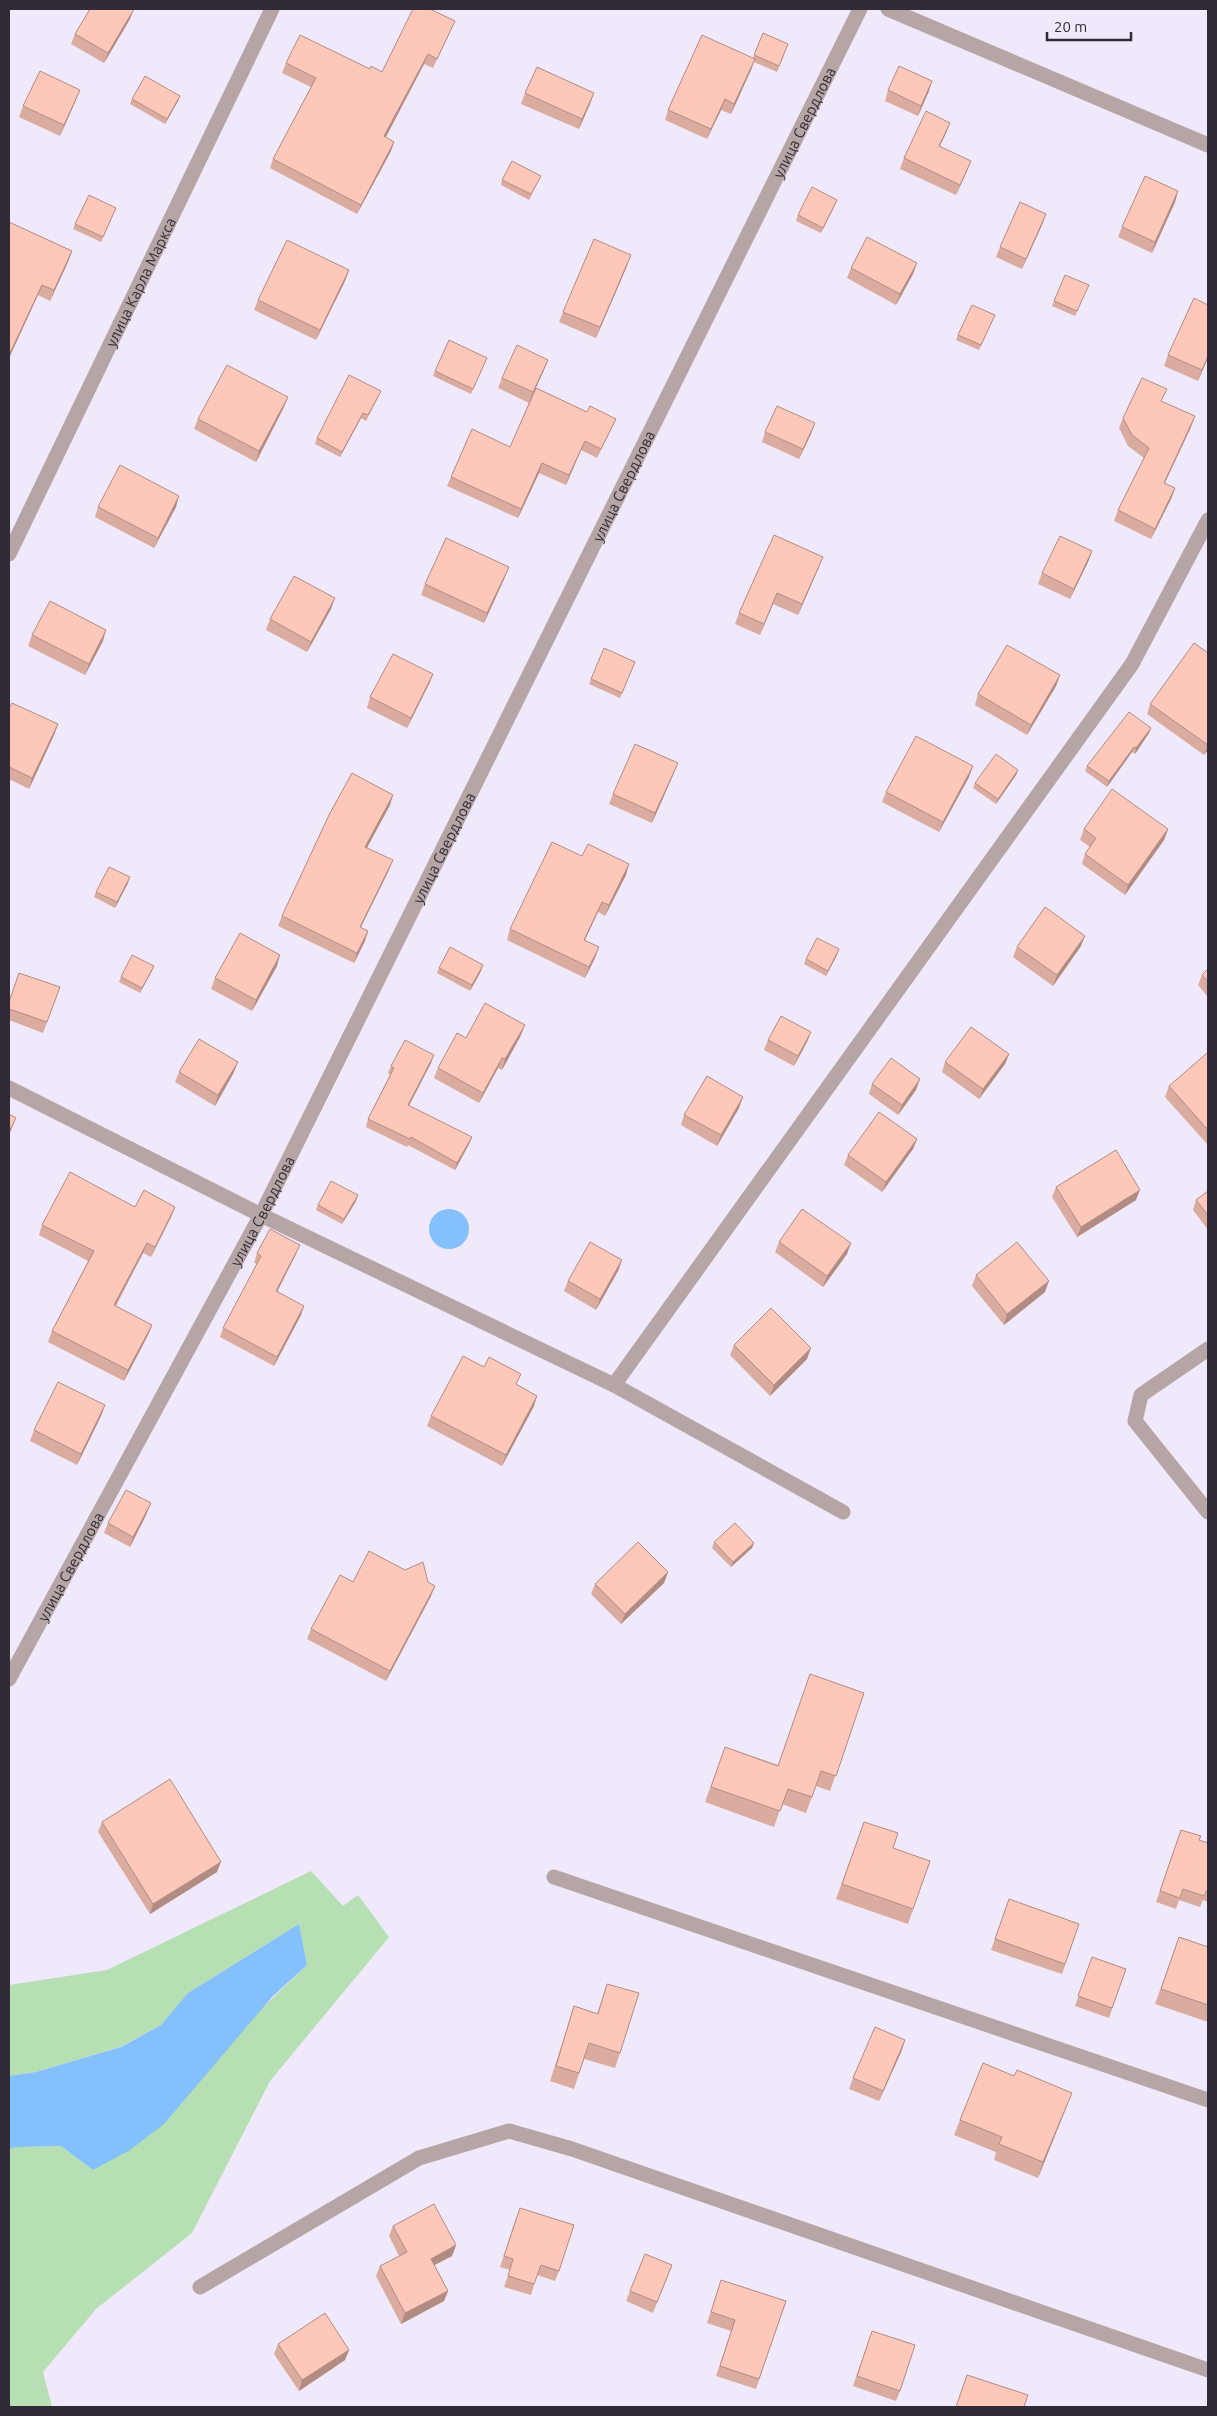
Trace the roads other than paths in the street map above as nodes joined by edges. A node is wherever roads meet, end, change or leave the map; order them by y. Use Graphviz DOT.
graph roads {
  1 [pos="272,9"];
  2 [pos="860,9"];
  3 [pos="888,9"];
  4 [pos="1208,145"];
  5 [pos="1208,520"];
  6 [pos="9,554"];
  7 [pos="9,1088"];
  8 [pos="261,1214"];
  9 [pos="1208,1349"];
  10 [pos="614,1385"];
  11 [pos="843,1512"];
  12 [pos="1208,1512"];
  13 [pos="9,1679"];
  14 [pos="554,1876"];
  15 [pos="1208,2100"];
  16 [pos="200,2287"];
  17 [pos="1208,2370"];
  1 -- 6 [label="street, улица Карла Маркса"];
  2 -- 8 [label="street, улица Свердлова"];
  3 -- 4 [label="street"];
  5 -- 10 [label="street"];
  7 -- 8 [label="street"];
  8 -- 10 [label="street"];
  8 -- 13 [label="street, улица Свердлова"];
  9 -- 12 [label="street"];
  10 -- 11 [label="street"];
  14 -- 15 [label="street"];
  16 -- 17 [label="street"];
}
